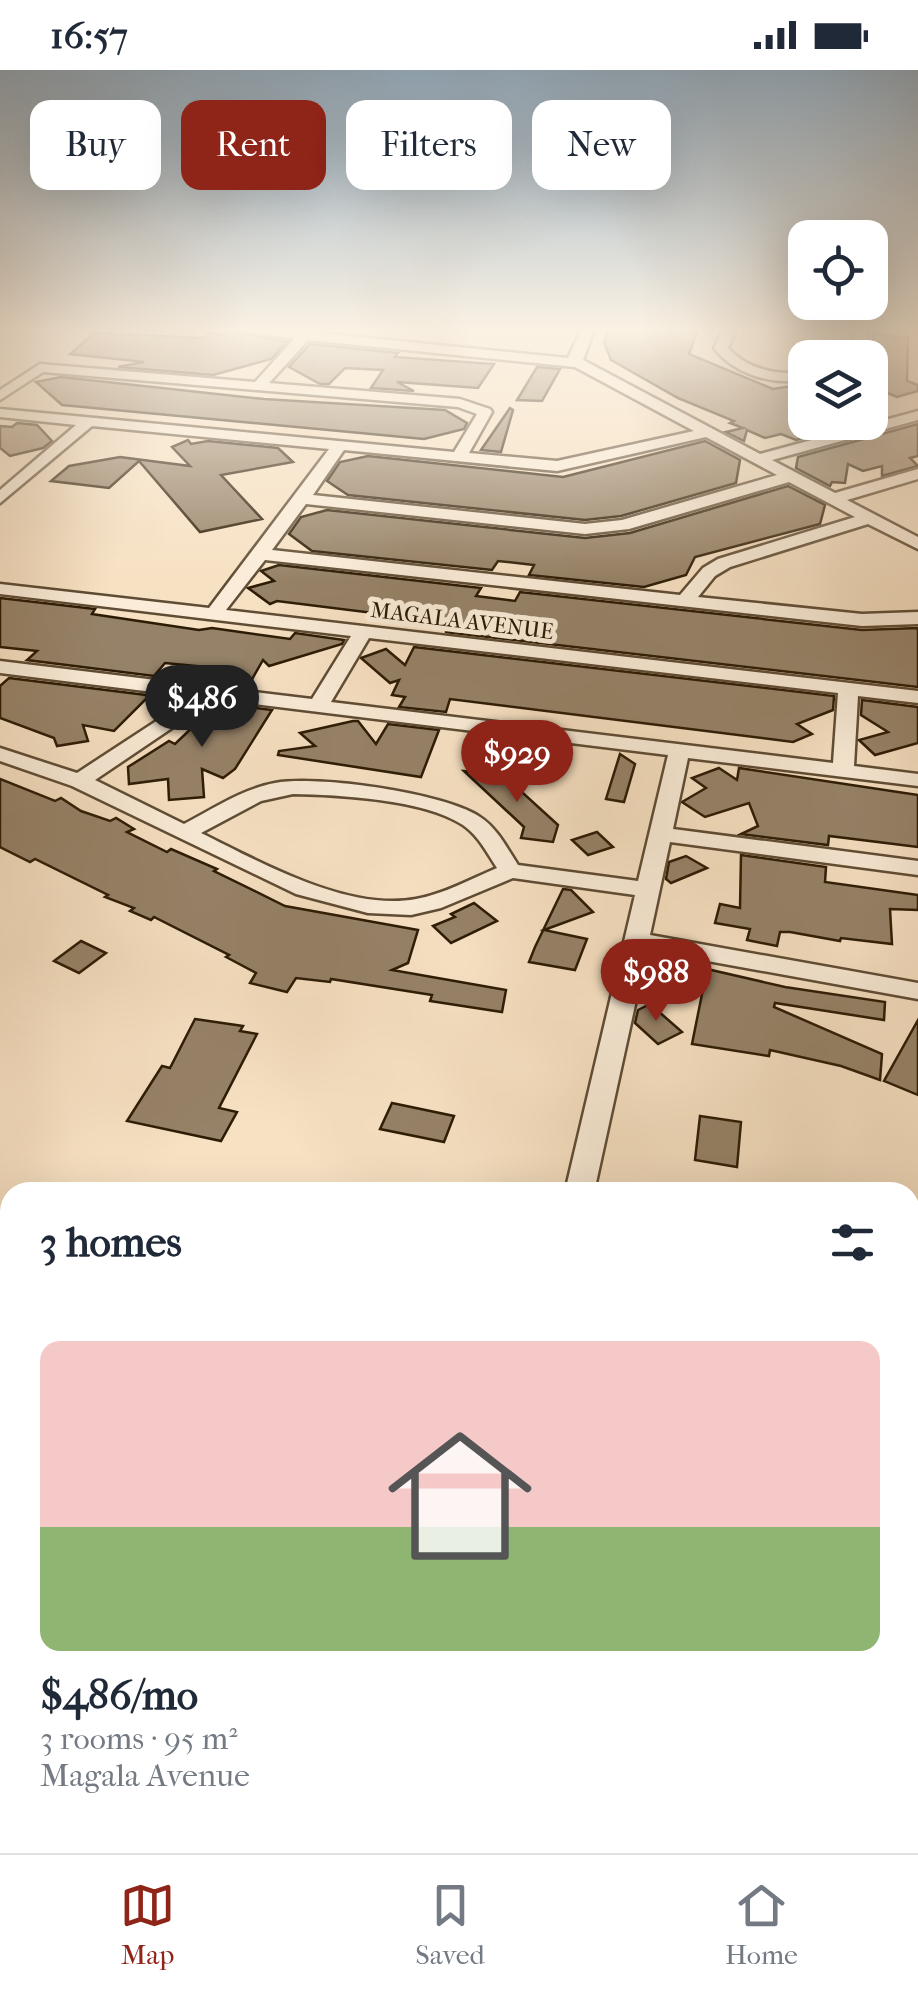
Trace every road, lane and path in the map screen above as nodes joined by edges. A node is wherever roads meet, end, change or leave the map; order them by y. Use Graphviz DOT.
graph roads {
  1 [pos="11,413"];
  2 [pos="484,413"];
  3 [pos="672,413"];
  4 [pos="918,415"];
  5 [pos="88,422"];
  6 [pos="708,432"];
  7 [pos="339,446"];
  8 [pos="459,457"];
  9 [pos="759,459"];
  10 [pos="0,470"];
  11 [pos="28,473"];
  12 [pos="918,474"];
  13 [pos="791,476"];
  14 [pos="0,498"];
  15 [pos="836,498"];
  16 [pos="302,499"];
  17 [pos="870,518"];
  18 [pos="918,544"];
  19 [pos="261,554"];
  20 [pos="0,589"];
  21 [pos="685,600"];
  22 [pos="214,614"];
  23 [pos="918,618"];
  24 [pos="363,632"];
  25 [pos="0,667"];
  26 [pos="848,689"];
  27 [pos="200,693"];
  28 [pos="918,696"];
  29 [pos="317,708"];
  30 [pos="679,753"];
  31 [pos="0,754"];
  32 [pos="844,771"];
  33 [pos="918,780"];
  34 [pos="80,781"];
  35 [pos="186,832"];
  36 [pos="661,834"];
  37 [pos="918,868"];
  38 [pos="510,871"];
  39 [pos="646,889"];
  40 [pos="636,940"];
  41 [pos="918,991"];
  42 [pos="581,1182"];
  1 -- 5 [label="street"];
  2 -- 8 [label="street"];
  3 -- 6 [label="street"];
  4 -- 9 [label="street"];
  5 -- 7 [label="street"];
  5 -- 11 [label="street"];
  6 -- 8 [label="street"];
  6 -- 9 [label="street"];
  7 -- 8 [label="street"];
  7 -- 16 [label="street"];
  9 -- 13 [label="street"];
  10 -- 11 [label="street"];
  11 -- 14 [label="street"];
  12 -- 15 [label="street"];
  13 -- 15 [label="street"];
  13 -- 16 [label="street"];
  15 -- 17 [label="street"];
  16 -- 19 [label="street"];
  17 -- 18 [label="street"];
  17 -- 21 [label="street"];
  19 -- 21 [label="street"];
  19 -- 22 [label="street"];
  20 -- 22 [label="street, MAGALA AVENUE"];
  21 -- 23 [label="street"];
  22 -- 24 [label="street, MAGALA AVENUE"];
  24 -- 26 [label="street, MAGALA AVENUE"];
  24 -- 29 [label="street"];
  25 -- 27 [label="street"];
  26 -- 28 [label="street, MAGALA AVENUE"];
  26 -- 32 [label="street"];
  27 -- 29 [label="street"];
  27 -- 34 [label="street"];
  29 -- 30 [label="street"];
  30 -- 32 [label="street"];
  30 -- 36 [label="street"];
  31 -- 34 [label="street"];
  32 -- 33 [label="street"];
  34 -- 35 [label="street"];
  35 -- 38 [label="street"];
  35 -- 38 [label="street"];
  36 -- 37 [label="street"];
  36 -- 39 [label="street"];
  38 -- 39 [label="street"];
  39 -- 40 [label="street"];
  40 -- 41 [label="street"];
  40 -- 42 [label="street"];
}
